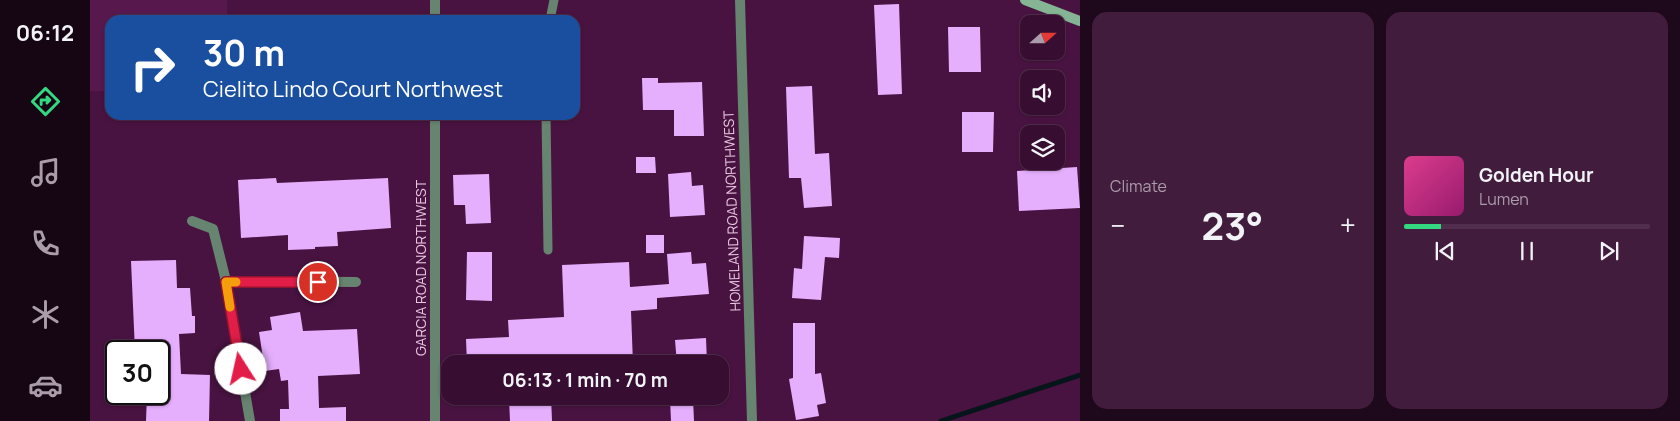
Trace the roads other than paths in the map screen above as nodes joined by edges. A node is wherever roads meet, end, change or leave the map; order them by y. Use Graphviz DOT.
graph roads {
  1 [pos="435,0"];
  2 [pos="554,0"];
  3 [pos="740,0"];
  4 [pos="1025,0"];
  5 [pos="435,15"];
  6 [pos="551,15"];
  7 [pos="1080,20"];
  8 [pos="435,120"];
  9 [pos="546,120"];
  10 [pos="192,221"];
  11 [pos="548,250"];
  12 [pos="226,282"];
  13 [pos="356,282"];
  14 [pos="250,421"];
  15 [pos="435,421"];
  16 [pos="752,421"];
  1 -- 5 [label="street"];
  2 -- 6 [label="lane"];
  3 -- 16 [label="street, HOMELAND ROAD NORTHWEST"];
  4 -- 7 [label="main road"];
  8 -- 15 [label="street, GARCIA ROAD NORTHWEST"];
  9 -- 11 [label="lane"];
  10 -- 12 [label="street"];
  12 -- 13 [label="street"];
  12 -- 14 [label="street"];
}
